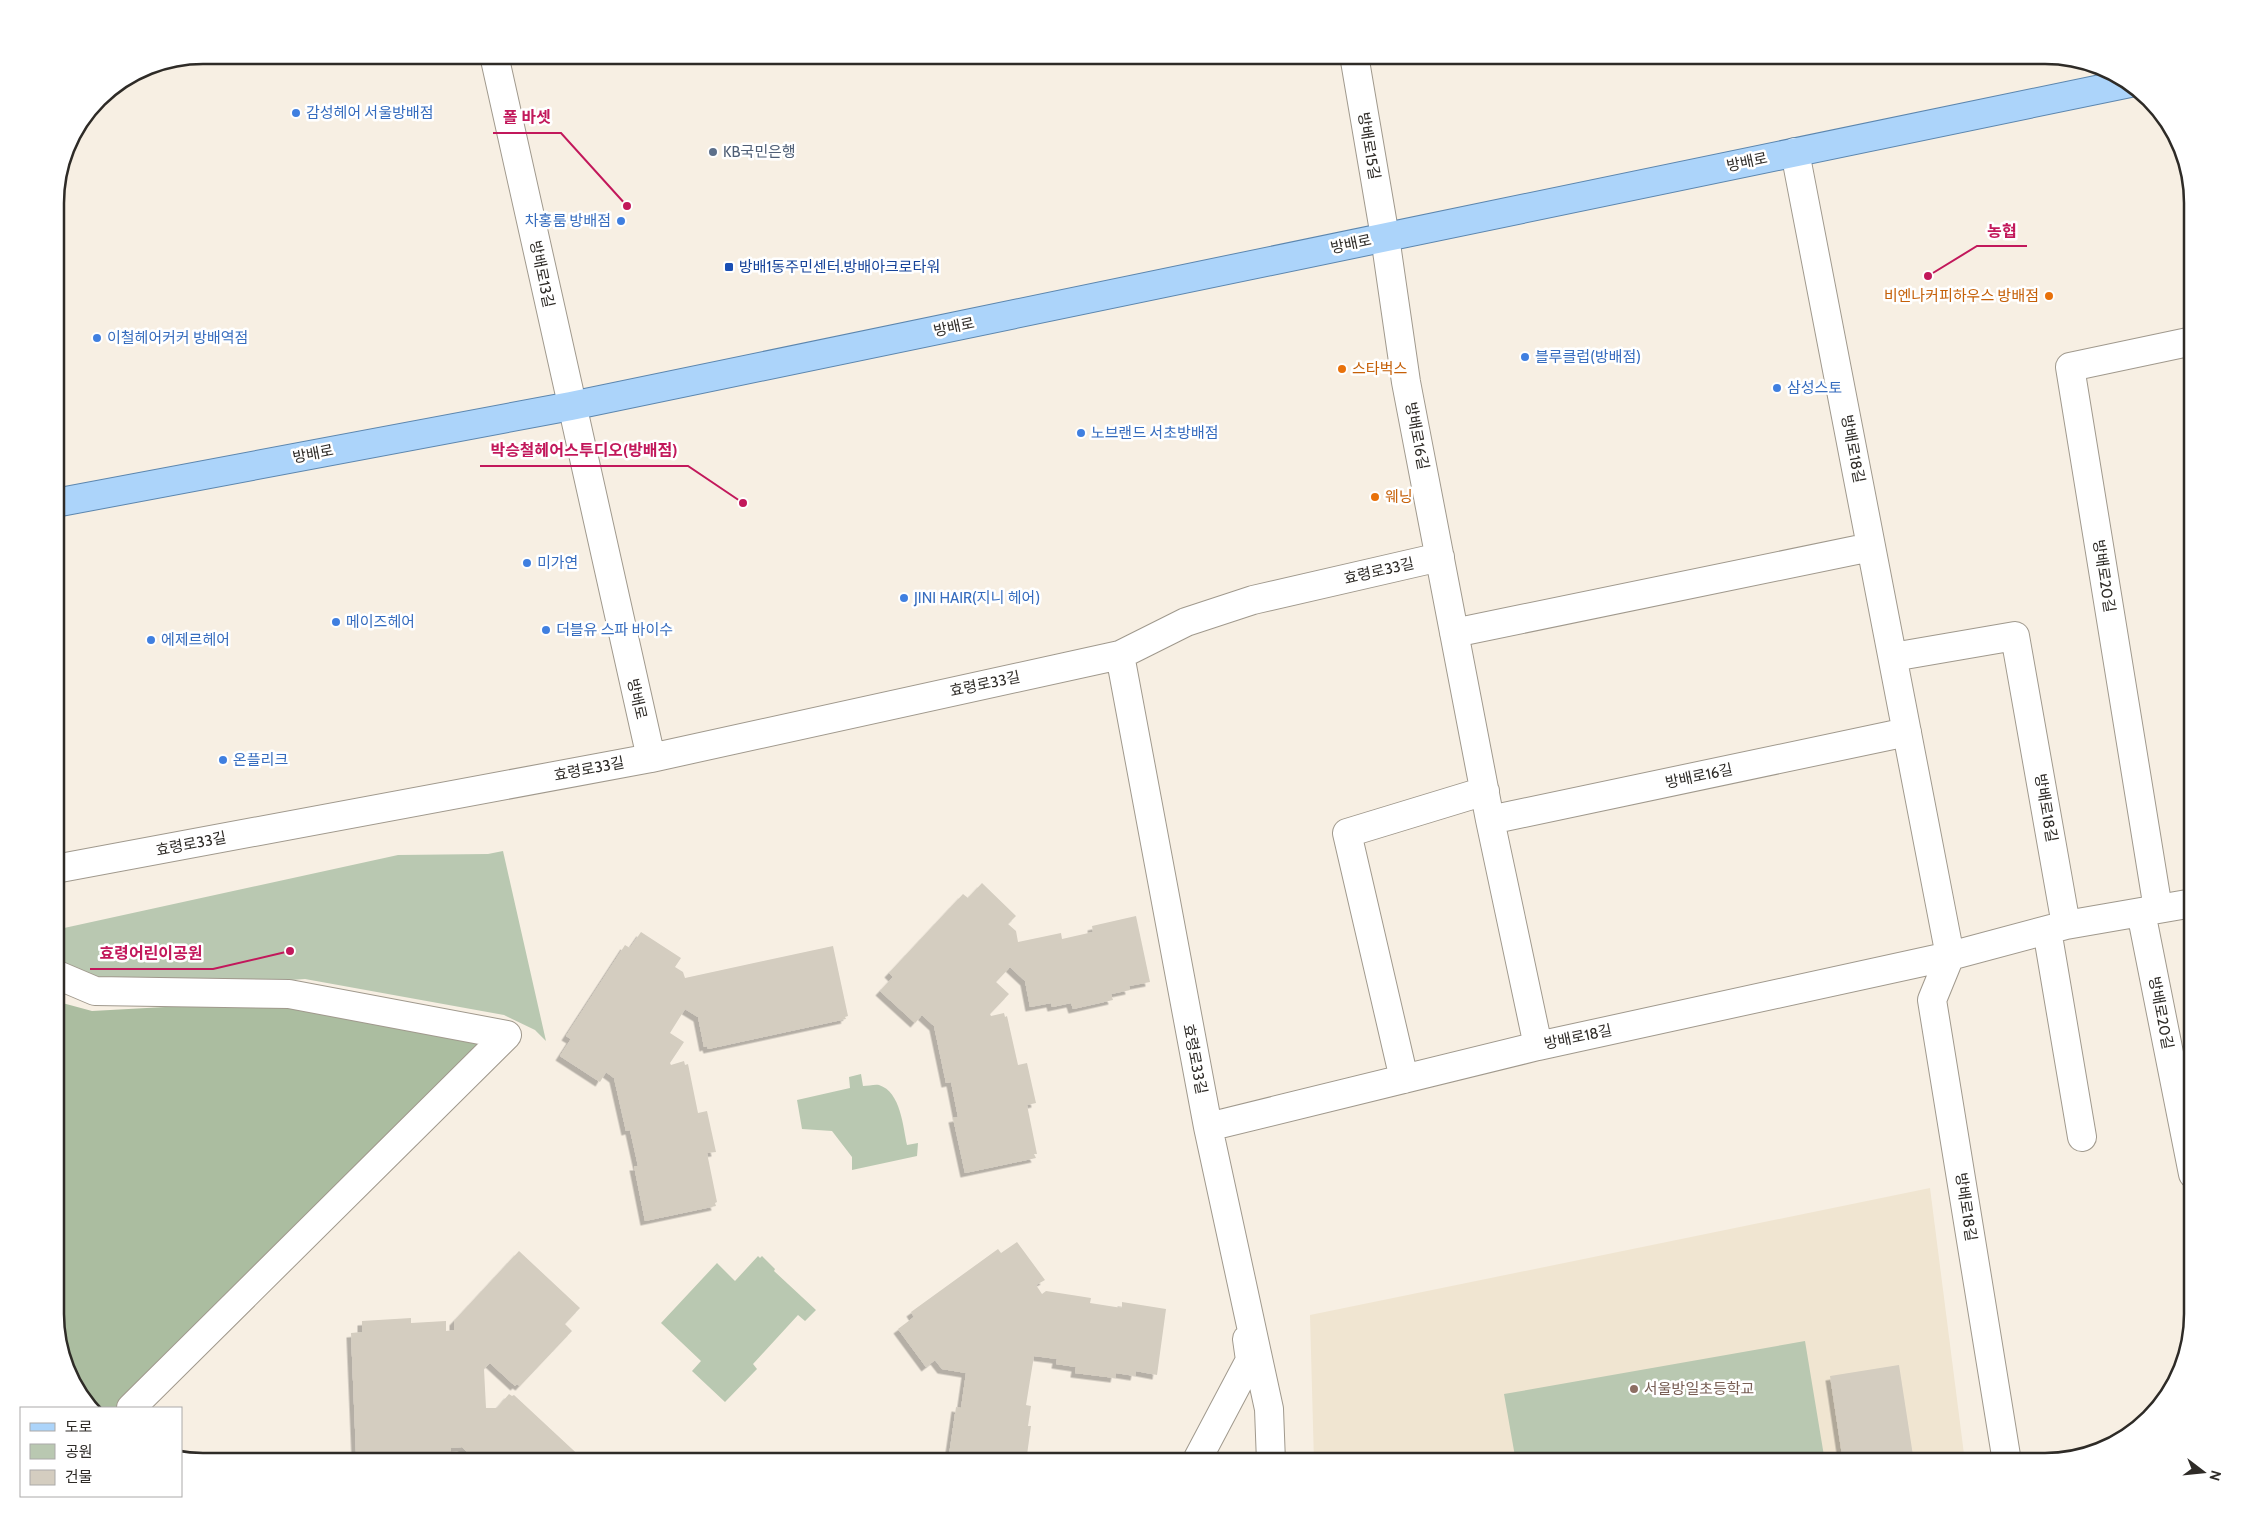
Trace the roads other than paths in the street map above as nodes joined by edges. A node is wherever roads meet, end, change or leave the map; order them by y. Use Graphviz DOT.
graph roads {
  1 [pos="496,64"];
  2 [pos="1356,64"];
  3 [pos="2119,85"];
  4 [pos="1795,152"];
  5 [pos="1385,237"];
  6 [pos="2184,343"];
  7 [pos="571,406"];
  8 [pos="64,500"];
  9 [pos="1871,547"];
  10 [pos="1440,557"];
  11 [pos="1454,633"];
  12 [pos="1120,654"];
  13 [pos="1893,657"];
  14 [pos="1907,732"];
  15 [pos="651,758"];
  16 [pos="1485,791"];
  17 [pos="1490,820"];
  18 [pos="64,867"];
  19 [pos="2184,905"];
  20 [pos="2149,911"];
  21 [pos="2057,927"];
  22 [pos="1950,956"];
  23 [pos="64,978"];
  24 [pos="1538,1046"];
  25 [pos="1404,1079"];
  26 [pos="2184,1120"];
  27 [pos="1208,1127"];
  28 [pos="2082,1137"];
  29 [pos="1227,1214"];
  30 [pos="133,1407"];
  31 [pos="1201,1453"];
  32 [pos="1271,1453"];
  33 [pos="2006,1453"];
  1 -- 7 [label="street, 방배로13길"];
  2 -- 5 [label="street, 방배로15길"];
  3 -- 4 [label="main road, 방배로"];
  4 -- 5 [label="main road, 방배로"];
  4 -- 9 [label="street, 방배로18길"];
  5 -- 7 [label="main road, 방배로"];
  5 -- 10 [label="street, 방배로16길"];
  6 -- 20 [label="street, 방배로20길"];
  7 -- 8 [label="main road, 방배로"];
  7 -- 15 [label="street, 방배로"];
  9 -- 11 [label="street"];
  9 -- 13 [label="street, 방배로18길"];
  10 -- 11 [label="street, 방배로16길"];
  10 -- 12 [label="street, 효령로33길"];
  11 -- 16 [label="street, 방배로16길"];
  12 -- 15 [label="street, 효령로33길"];
  12 -- 27 [label="street, 효령로33길"];
  13 -- 14 [label="street, 방배로18길"];
  13 -- 21 [label="street, 방배로18길"];
  14 -- 17 [label="street, 방배로16길"];
  14 -- 22 [label="street, 방배로18길"];
  15 -- 18 [label="street, 효령로33길"];
  16 -- 17 [label="street, 방배로16길"];
  16 -- 25 [label="street"];
  17 -- 24 [label="street, 방배로16길"];
  19 -- 20 [label="street, 방배로18길"];
  20 -- 21 [label="street, 방배로18길"];
  20 -- 26 [label="street, 방배로20길"];
  21 -- 22 [label="street, 방배로18길"];
  21 -- 28 [label="street, 방배로18길"];
  22 -- 24 [label="street, 방배로18길"];
  22 -- 33 [label="street, 방배로18길"];
  23 -- 30 [label="street"];
  24 -- 25 [label="street, 방배로18길"];
  25 -- 27 [label="street, 방배로18길"];
  27 -- 29 [label="street, 효령로33길"];
  29 -- 31 [label="street"];
  29 -- 32 [label="street, 효령로33길"];
}
